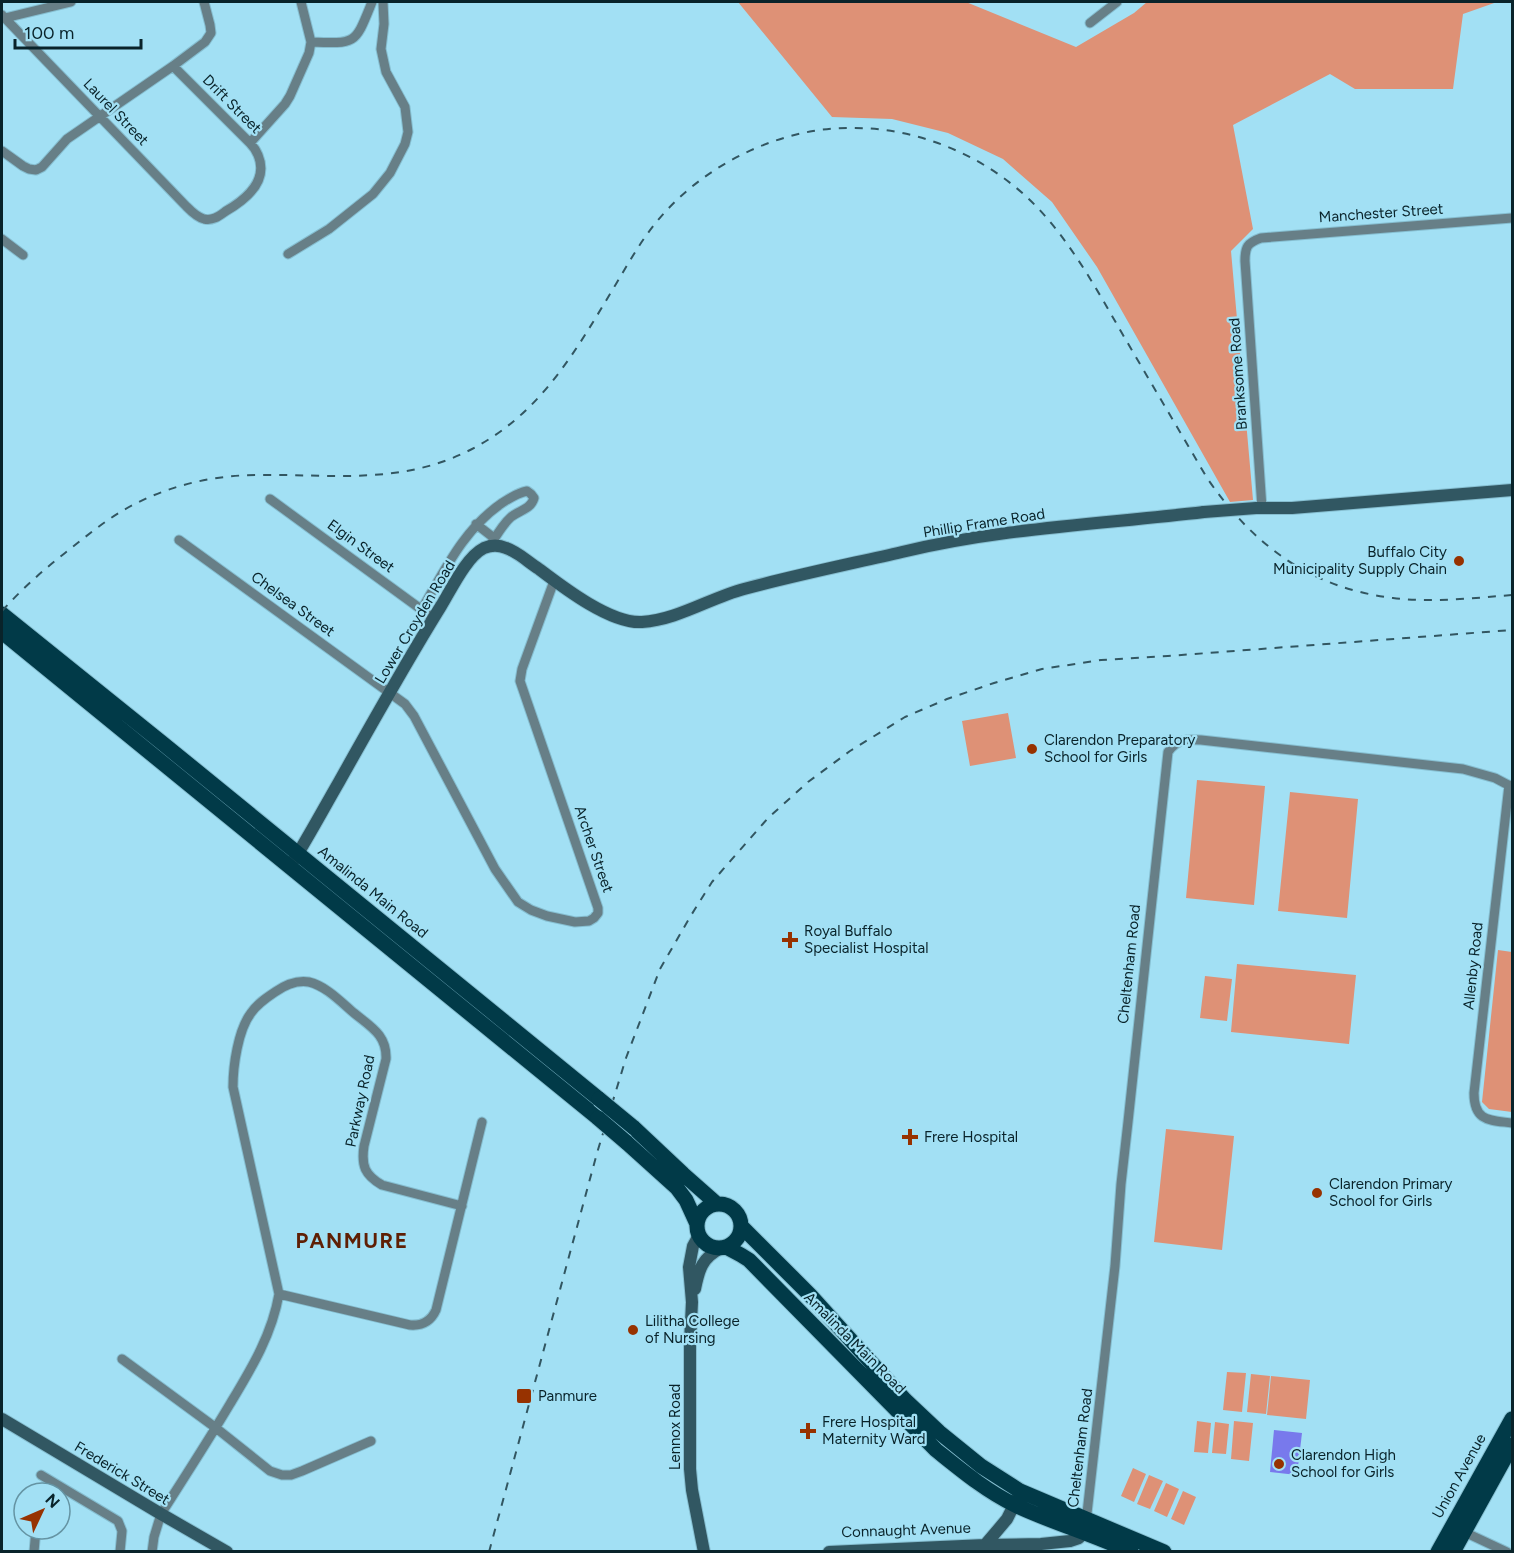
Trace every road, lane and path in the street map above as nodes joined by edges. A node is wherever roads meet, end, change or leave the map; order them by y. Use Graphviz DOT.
graph roads {
  1 [pos="71,2"];
  2 [pos="204,2"];
  3 [pos="301,2"];
  4 [pos="372,2"];
  5 [pos="383,2"];
  6 [pos="1117,2"];
  7 [pos="3,16"];
  8 [pos="1090,23"];
  9 [pos="311,42"];
  10 [pos="173,66"];
  11 [pos="99,117"];
  12 [pos="250,142"];
  13 [pos="2,151"];
  14 [pos="214,218"];
  15 [pos="1512,218"];
  16 [pos="2,239"];
  17 [pos="1253,241"];
  18 [pos="288,254"];
  19 [pos="23,255"];
  20 [pos="1512,490"];
  21 [pos="270,499"];
  22 [pos="1259,508"];
  23 [pos="476,524"];
  24 [pos="179,540"];
  25 [pos="492,542"];
  26 [pos="554,580"];
  27 [pos="422,609"];
  28 [pos="2,614"];
  29 [pos="433,618"];
  30 [pos="7,630"];
  31 [pos="390,692"];
  32 [pos="1511,786"];
  33 [pos="298,854"];
  34 [pos="289,867"];
  35 [pos="482,1122"];
  36 [pos="1512,1123"];
  37 [pos="717,1204"];
  38 [pos="462,1206"];
  39 [pos="741,1226"];
  40 [pos="698,1230"];
  41 [pos="723,1247"];
  42 [pos="279,1294"];
  43 [pos="692,1302"];
  44 [pos="122,1359"];
  45 [pos="2,1419"];
  46 [pos="1512,1419"];
  47 [pos="216,1428"];
  48 [pos="371,1441"];
  49 [pos="1512,1445"];
  50 [pos="41,1475"];
  51 [pos="1017,1498"];
  52 [pos="161,1515"];
  53 [pos="1085,1525"];
  54 [pos="1458,1529"];
  55 [pos="985,1545"];
  56 [pos="915,1550"];
  57 [pos="120,1551"];
  58 [pos="152,1551"];
  59 [pos="227,1551"];
  60 [pos="704,1551"];
  61 [pos="829,1551"];
  62 [pos="1131,1551"];
  63 [pos="1164,1551"];
  64 [pos="1438,1551"];
  65 [pos="1453,1551"];
  66 [pos="1507,1551"];
  1 -- 7 [label="street"];
  2 -- 10 [label="street"];
  3 -- 9 [label="street"];
  4 -- 9 [label="street"];
  5 -- 18 [label="street"];
  6 -- 8 [label="street"];
  7 -- 11 [label="street, Laurel Street"];
  9 -- 12 [label="street"];
  10 -- 11 [label="street"];
  10 -- 12 [label="street, Drift Street"];
  11 -- 13 [label="street"];
  11 -- 14 [label="street, Laurel Street"];
  12 -- 14 [label="street, Drift Street"];
  15 -- 17 [label="street, Manchester Street"];
  16 -- 19 [label="street"];
  17 -- 22 [label="street, Branksome Road"];
  20 -- 22 [label="street, Phillip Frame Road"];
  21 -- 27 [label="street, Elgin Street"];
  22 -- 26 [label="street, Phillip Frame Road, bridge"];
  23 -- 25 [label="street"];
  23 -- 25 [label="street, Lower Croyden Road"];
  23 -- 27 [label="street, Lower Croyden Road"];
  24 -- 31 [label="street, Chelsea Street"];
  25 -- 26 [label="street, Phillip Frame Road"];
  25 -- 29 [label="street, Lower Croyden Road"];
  26 -- 31 [label="street, Archer Street"];
  27 -- 29 [label="street, Elgin Street"];
  28 -- 30 [label="main road, Amalinda Main Road"];
  29 -- 31 [label="street, Lower Croyden Road"];
  30 -- 33 [label="main road, Amalinda Main Road"];
  30 -- 34 [label="main road, Amalinda Main Road"];
  31 -- 33 [label="street, Lower Croyden Road"];
  32 -- 36 [label="street, Allenby Road"];
  32 -- 53 [label="street, Cheltenham Road"];
  33 -- 34 [label="street, Lower Croyden Road"];
  33 -- 37 [label="main road, Amalinda Main Road, bridge"];
  34 -- 40 [label="main road, Amalinda Main Road, bridge"];
  35 -- 38 [label="street"];
  37 -- 39 [label="main road, Amalinda Main Road"];
  37 -- 40 [label="main road"];
  38 -- 42 [label="street"];
  38 -- 42 [label="street, Parkway Road"];
  39 -- 41 [label="main road"];
  39 -- 51 [label="main road, Amalinda Main Road"];
  40 -- 41 [label="main road, Amalinda Main Road"];
  40 -- 43 [label="street, Lennox Road"];
  41 -- 43 [label="street, Lennox Road"];
  41 -- 51 [label="main road, Amalinda Main Road"];
  42 -- 47 [label="street, Parkway Road"];
  43 -- 60 [label="street, Lennox Road"];
  44 -- 47 [label="street"];
  45 -- 52 [label="street, Frederick Street"];
  46 -- 54 [label="main road, Union Avenue"];
  47 -- 48 [label="street"];
  47 -- 52 [label="street, Parkway Road"];
  49 -- 54 [label="main road, Union Avenue"];
  50 -- 57 [label="street"];
  51 -- 53 [label="main road, Amalinda Main Road"];
  51 -- 55 [label="street, Connaught Avenue"];
  52 -- 58 [label="street, Parkway Road"];
  52 -- 59 [label="street, Frederick Street"];
  53 -- 55 [label="street, Connaught Avenue"];
  53 -- 62 [label="main road"];
  53 -- 63 [label="main road"];
  54 -- 64 [label="main road, Union Avenue"];
  54 -- 65 [label="main road, Union Avenue"];
  54 -- 66 [label="street"];
  55 -- 56 [label="street, Connaught Avenue"];
  56 -- 61 [label="street, Connaught Avenue"];
}
